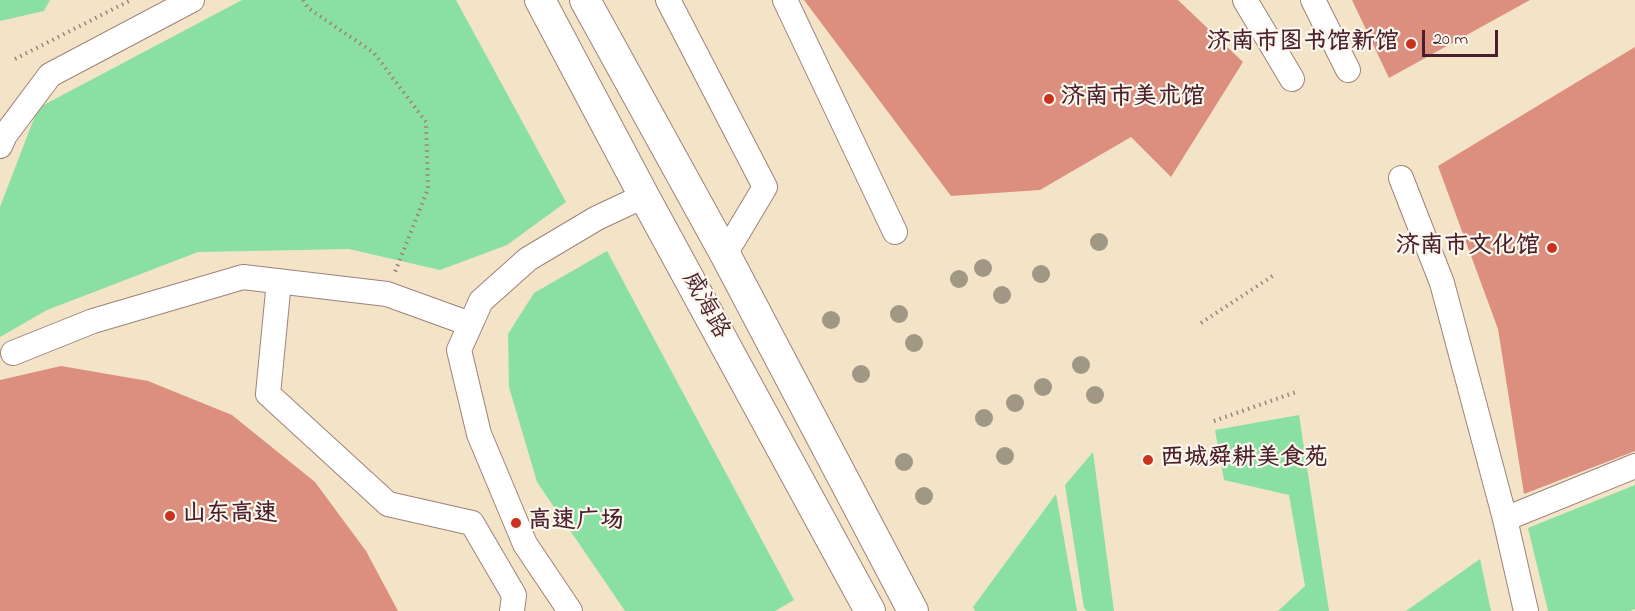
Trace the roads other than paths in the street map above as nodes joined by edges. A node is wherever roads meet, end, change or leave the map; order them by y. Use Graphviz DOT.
graph roads {
  1 [pos="192,0"];
  2 [pos="540,0"];
  3 [pos="586,0"];
  4 [pos="668,0"];
  5 [pos="785,0"];
  6 [pos="1245,0"];
  7 [pos="1313,0"];
  8 [pos="1348,70"];
  9 [pos="1292,79"];
  10 [pos="0,146"];
  11 [pos="1401,178"];
  12 [pos="644,196"];
  13 [pos="895,232"];
  14 [pos="724,254"];
  15 [pos="279,281"];
  16 [pos="470,324"];
  17 [pos="13,353"];
  18 [pos="1635,466"];
  19 [pos="1505,519"];
  20 [pos="525,544"];
  21 [pos="494,561"];
  22 [pos="865,609"];
  23 [pos="512,611"];
  24 [pos="570,611"];
  25 [pos="913,611"];
  26 [pos="1526,611"];
  1 -- 10 [label="street"];
  2 -- 12 [label="main road, 威海路"];
  3 -- 14 [label="main road, 威海路"];
  4 -- 14 [label="street"];
  5 -- 13 [label="street"];
  6 -- 9 [label="street"];
  7 -- 8 [label="street"];
  11 -- 19 [label="street"];
  12 -- 16 [label="street"];
  12 -- 22 [label="main road, 威海路"];
  14 -- 25 [label="main road, 威海路"];
  15 -- 16 [label="street"];
  15 -- 17 [label="street"];
  15 -- 21 [label="street"];
  16 -- 20 [label="street"];
  18 -- 19 [label="street"];
  19 -- 26 [label="street"];
  20 -- 21 [label="street"];
  20 -- 24 [label="street"];
  21 -- 23 [label="street"];
}
